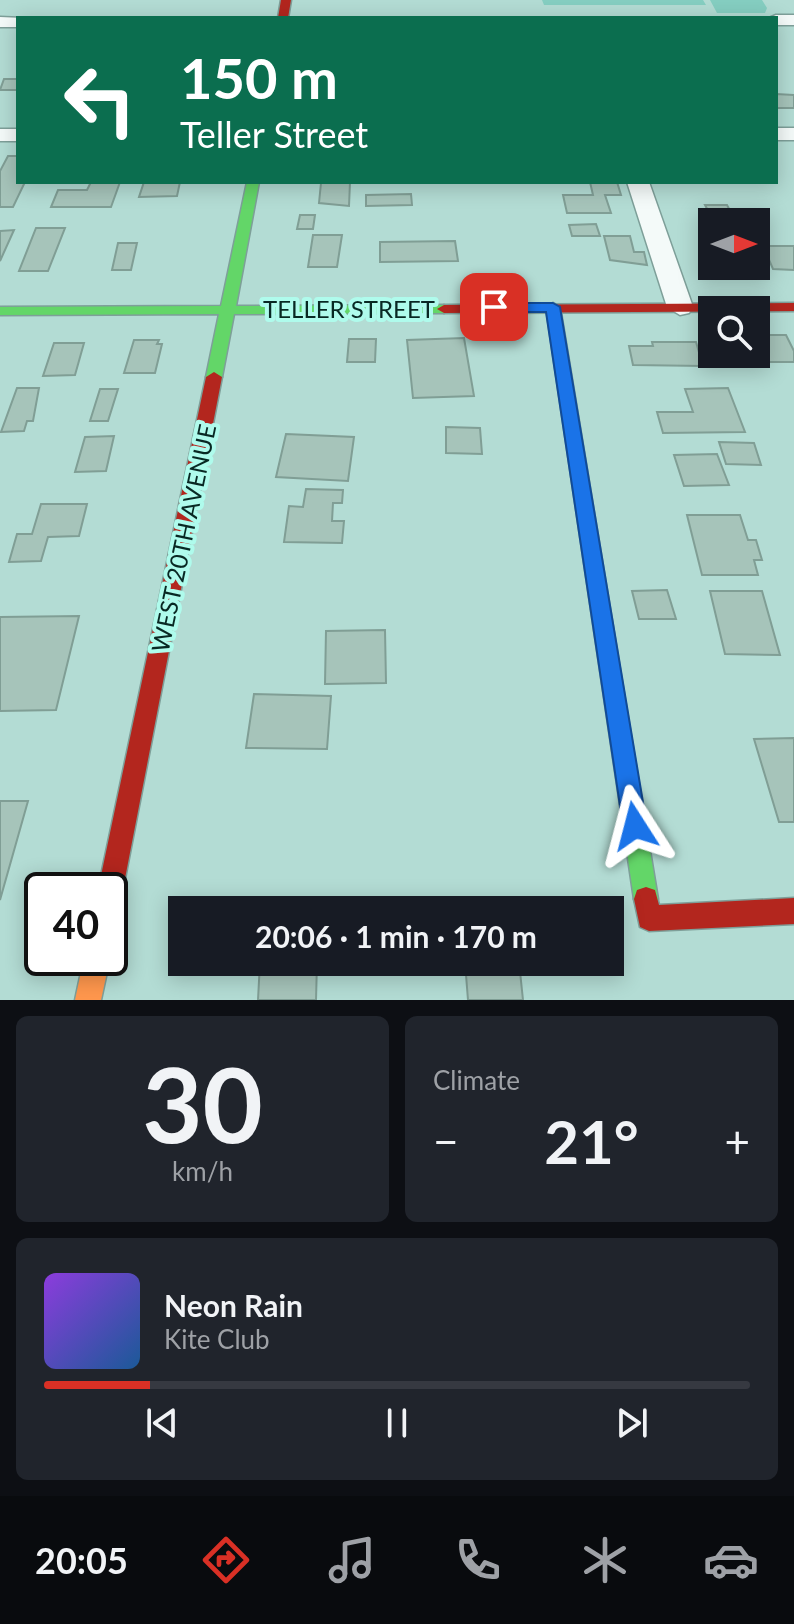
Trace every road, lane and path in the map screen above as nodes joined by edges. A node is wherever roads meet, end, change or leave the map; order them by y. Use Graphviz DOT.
graph roads {
  1 [pos="253,184"];
  2 [pos="639,184"];
  3 [pos="553,307"];
  4 [pos="680,307"];
  5 [pos="794,307"];
  6 [pos="230,308"];
  7 [pos="0,311"];
  8 [pos="115,872"];
  9 [pos="794,911"];
  10 [pos="93,976"];
  11 [pos="88,1000"];
  1 -- 6 [label="street, WEST 20TH AVENUE"];
  2 -- 4 [label="street"];
  3 -- 4 [label="street, TELLER STREET"];
  3 -- 6 [label="street, TELLER STREET"];
  3 -- 9 [label="street"];
  4 -- 5 [label="street, TELLER STREET"];
  6 -- 7 [label="street, TELLER STREET"];
  6 -- 8 [label="street, WEST 20TH AVENUE"];
  10 -- 11 [label="street"];
}
